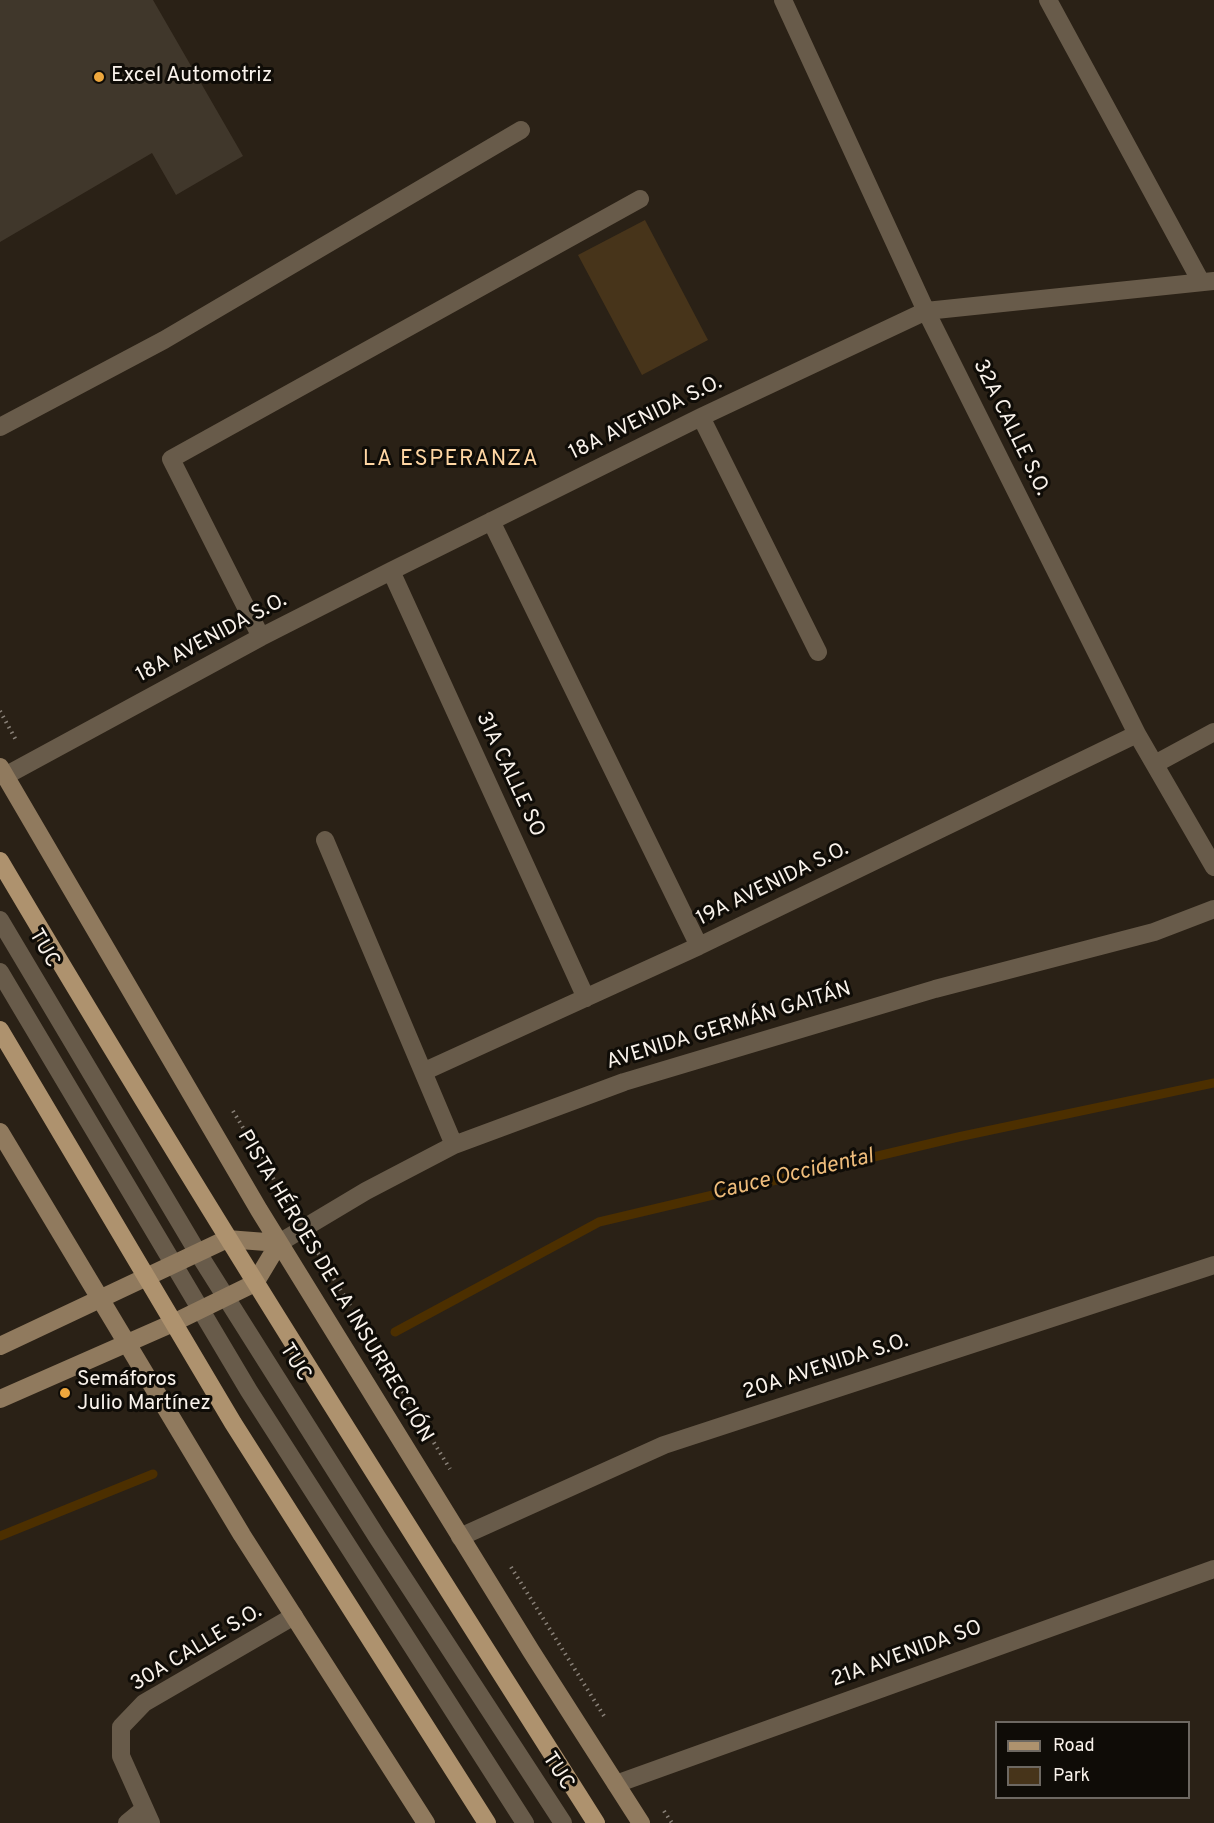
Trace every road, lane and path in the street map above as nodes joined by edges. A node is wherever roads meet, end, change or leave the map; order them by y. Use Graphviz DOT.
graph roads {
  1 [pos="783,0"];
  2 [pos="1048,0"];
  3 [pos="521,130"];
  4 [pos="640,199"];
  5 [pos="1207,280"];
  6 [pos="927,311"];
  7 [pos="700,417"];
  8 [pos="0,427"];
  9 [pos="490,521"];
  10 [pos="391,571"];
  11 [pos="261,637"];
  12 [pos="818,652"];
  13 [pos="0,711"];
  14 [pos="1214,732"];
  15 [pos="1137,734"];
  16 [pos="29,763"];
  17 [pos="1155,764"];
  18 [pos="2,772"];
  19 [pos="326,840"];
  20 [pos="0,861"];
  21 [pos="1214,867"];
  22 [pos="1214,909"];
  23 [pos="0,920"];
  24 [pos="699,946"];
  25 [pos="0,972"];
  26 [pos="586,998"];
  27 [pos="0,1030"];
  28 [pos="425,1071"];
  29 [pos="231,1109"];
  30 [pos="0,1132"];
  31 [pos="454,1145"];
  32 [pos="303,1229"];
  33 [pos="227,1239"];
  34 [pos="279,1243"];
  35 [pos="198,1253"];
  36 [pos="172,1265"];
  37 [pos="1214,1265"];
  38 [pos="146,1278"];
  39 [pos="255,1283"];
  40 [pos="226,1297"];
  41 [pos="99,1300"];
  42 [pos="200,1310"];
  43 [pos="173,1323"];
  44 [pos="127,1344"];
  45 [pos="0,1346"];
  46 [pos="0,1399"];
  47 [pos="456,1477"];
  48 [pos="485,1526"];
  49 [pos="460,1537"];
  50 [pos="1214,1569"];
  51 [pos="294,1616"];
  52 [pos="610,1725"];
  53 [pos="641,1773"];
  54 [pos="616,1784"];
  55 [pos="148,1816"];
  56 [pos="127,1823"];
  57 [pos="426,1823"];
  58 [pos="487,1823"];
  59 [pos="525,1823"];
  60 [pos="563,1823"];
  61 [pos="596,1823"];
  62 [pos="641,1823"];
  63 [pos="672,1823"];
  1 -- 6 [label="street, 32A CALLE S.O."];
  2 -- 5 [label="street"];
  3 -- 8 [label="street"];
  4 -- 11 [label="street"];
  5 -- 6 [label="street, 18A AVENIDA S.O."];
  6 -- 7 [label="street, 18A AVENIDA S.O."];
  6 -- 15 [label="street, 32A CALLE S.O."];
  7 -- 9 [label="street, 18A AVENIDA S.O."];
  7 -- 12 [label="street"];
  9 -- 10 [label="street, 18A AVENIDA S.O."];
  9 -- 24 [label="street"];
  10 -- 11 [label="street, 18A AVENIDA S.O."];
  10 -- 26 [label="street, 31A CALLE SO"];
  11 -- 16 [label="street, 18A AVENIDA S.O."];
  13 -- 16 [label="path"];
  14 -- 17 [label="street"];
  15 -- 17 [label="street, 32A CALLE S.O."];
  15 -- 24 [label="street, 19A AVENIDA S.O."];
  16 -- 18 [label="street, 18A AVENIDA S.O."];
  17 -- 21 [label="street, 32A CALLE S.O."];
  18 -- 34 [label="street, PISTA HÉROES DE LA INSURRECCIÓN"];
  19 -- 28 [label="street"];
  20 -- 33 [label="main road"];
  22 -- 31 [label="street, AVENIDA GERMÁN GAITÁN"];
  23 -- 35 [label="street, TUC"];
  24 -- 26 [label="street, 19A AVENIDA S.O."];
  25 -- 36 [label="street"];
  26 -- 28 [label="street, 19A AVENIDA S.O."];
  27 -- 38 [label="main road"];
  28 -- 31 [label="street"];
  29 -- 32 [label="path"];
  30 -- 41 [label="street"];
  31 -- 32 [label="street, AVENIDA GERMÁN GAITÁN"];
  32 -- 34 [label="street, AVENIDA GERMÁN GAITÁN"];
  32 -- 47 [label="path"];
  33 -- 34 [label="street"];
  33 -- 35 [label="street"];
  33 -- 39 [label="main road"];
  34 -- 39 [label="street, AVENIDA GERMÁN GAITÁN"];
  34 -- 49 [label="street, PISTA HÉROES DE LA INSURRECCIÓN"];
  35 -- 36 [label="street"];
  35 -- 40 [label="street, TUC"];
  36 -- 38 [label="street"];
  36 -- 42 [label="street"];
  37 -- 48 [label="street, 20A AVENIDA S.O."];
  38 -- 41 [label="street"];
  38 -- 43 [label="main road"];
  39 -- 40 [label="street"];
  39 -- 61 [label="main road"];
  40 -- 42 [label="street"];
  40 -- 60 [label="street, TUC"];
  41 -- 44 [label="street"];
  41 -- 45 [label="street"];
  42 -- 43 [label="street"];
  42 -- 59 [label="street"];
  43 -- 44 [label="street"];
  43 -- 58 [label="main road"];
  44 -- 46 [label="street"];
  44 -- 51 [label="street"];
  48 -- 49 [label="street, 20A AVENIDA S.O."];
  48 -- 52 [label="path"];
  49 -- 54 [label="street, PISTA HÉROES DE LA INSURRECCIÓN"];
  50 -- 53 [label="street, 21A AVENIDA SO"];
  51 -- 55 [label="street, 30A CALLE S.O."];
  51 -- 57 [label="street"];
  53 -- 54 [label="street, 21A AVENIDA SO"];
  53 -- 63 [label="path"];
  54 -- 62 [label="street, PISTA HÉROES DE LA INSURRECCIÓN"];
  55 -- 56 [label="street"];
}
